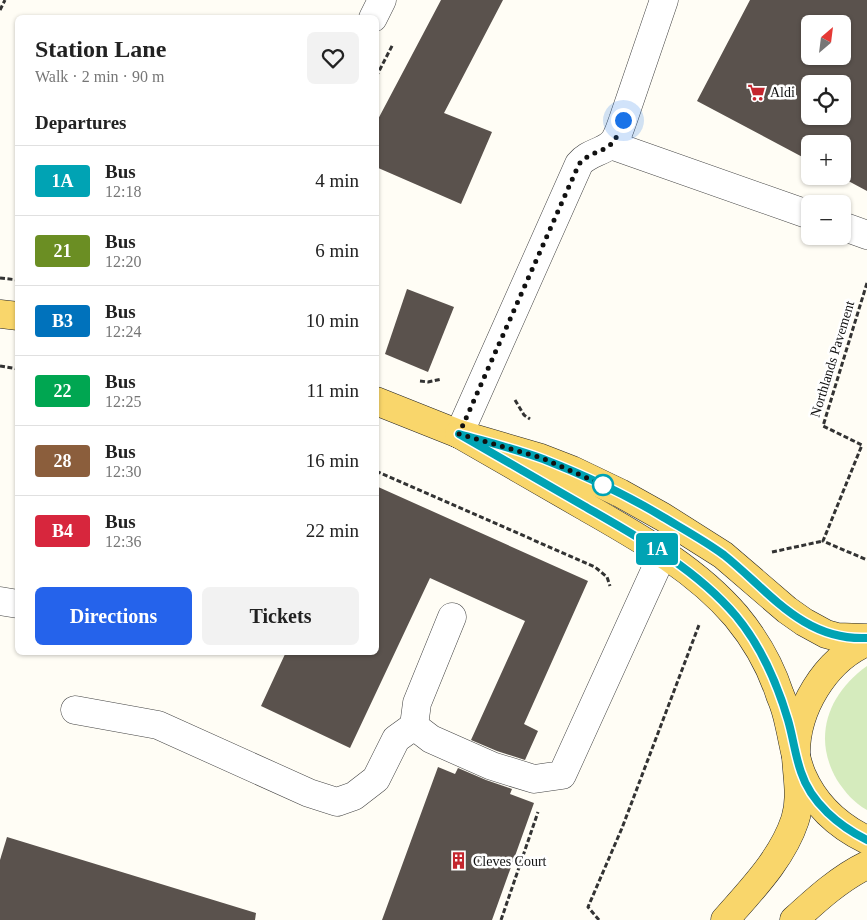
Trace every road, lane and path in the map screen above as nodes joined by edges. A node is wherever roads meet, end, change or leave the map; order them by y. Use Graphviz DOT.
graph roads {
  1 [pos="5,0"];
  2 [pos="382,0"];
  3 [pos="664,0"];
  4 [pos="0,10"];
  5 [pos="374,15"];
  6 [pos="611,145"];
  7 [pos="801,212"];
  8 [pos="851,229"];
  9 [pos="867,235"];
  10 [pos="0,278"];
  11 [pos="15,280"];
  12 [pos="867,283"];
  13 [pos="0,314"];
  14 [pos="15,316"];
  15 [pos="0,366"];
  16 [pos="15,369"];
  17 [pos="379,402"];
  18 [pos="459,434"];
  19 [pos="379,472"];
  20 [pos="663,553"];
  21 [pos="867,560"];
  22 [pos="614,595"];
  23 [pos="0,601"];
  24 [pos="15,604"];
  25 [pos="452,617"];
  26 [pos="701,619"];
  27 [pos="867,640"];
  28 [pos="75,710"];
  29 [pos="414,726"];
  30 [pos="796,756"];
  31 [pos="534,779"];
  32 [pos="867,840"];
  33 [pos="867,864"];
  34 [pos="500,920"];
  35 [pos="599,920"];
  36 [pos="725,920"];
  37 [pos="794,920"];
  1 -- 4 [label="path"];
  2 -- 5 [label="street"];
  3 -- 6 [label="street"];
  6 -- 7 [label="street"];
  6 -- 18 [label="street"];
  8 -- 9 [label="street"];
  10 -- 11 [label="path"];
  12 -- 21 [label="path, Northlands Pavement"];
  13 -- 14 [label="main road"];
  15 -- 16 [label="path"];
  17 -- 18 [label="main road"];
  18 -- 20 [label="main road"];
  18 -- 27 [label="main road"];
  19 -- 22 [label="path"];
  20 -- 30 [label="main road"];
  20 -- 31 [label="street"];
  23 -- 24 [label="street"];
  25 -- 29 [label="street"];
  26 -- 35 [label="path"];
  27 -- 30 [label="main road"];
  28 -- 29 [label="street"];
  29 -- 31 [label="street"];
  30 -- 32 [label="main road"];
  30 -- 36 [label="main road"];
  31 -- 34 [label="path"];
  33 -- 37 [label="main road"];
}
